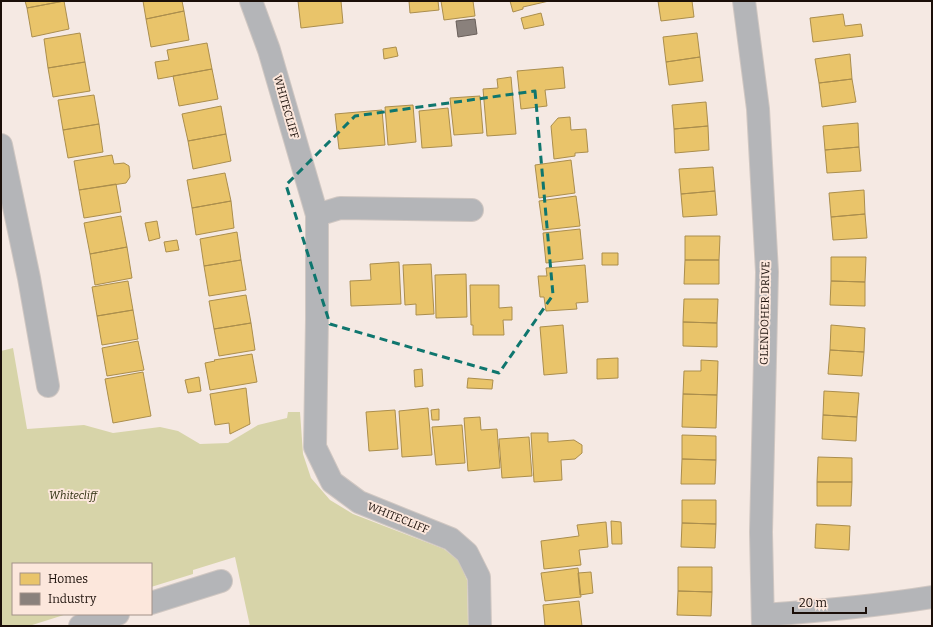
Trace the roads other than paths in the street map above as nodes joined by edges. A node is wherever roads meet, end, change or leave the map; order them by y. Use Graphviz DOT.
graph roads {
  1 [pos="251,1"];
  2 [pos="744,1"];
  3 [pos="1,145"];
  4 [pos="472,210"];
  5 [pos="316,215"];
  6 [pos="48,386"];
  7 [pos="221,581"];
  8 [pos="932,598"];
  9 [pos="152,604"];
  10 [pos="115,615"];
  11 [pos="763,621"];
  12 [pos="80,626"];
  13 [pos="480,626"];
  1 -- 5 [label="street, WHITECLIFF"];
  2 -- 11 [label="street, GLENDOHER DRIVE"];
  3 -- 6 [label="street"];
  4 -- 5 [label="street"];
  5 -- 13 [label="street, WHITECLIFF"];
  7 -- 9 [label="street"];
  8 -- 11 [label="street"];
  10 -- 12 [label="street"];
}
